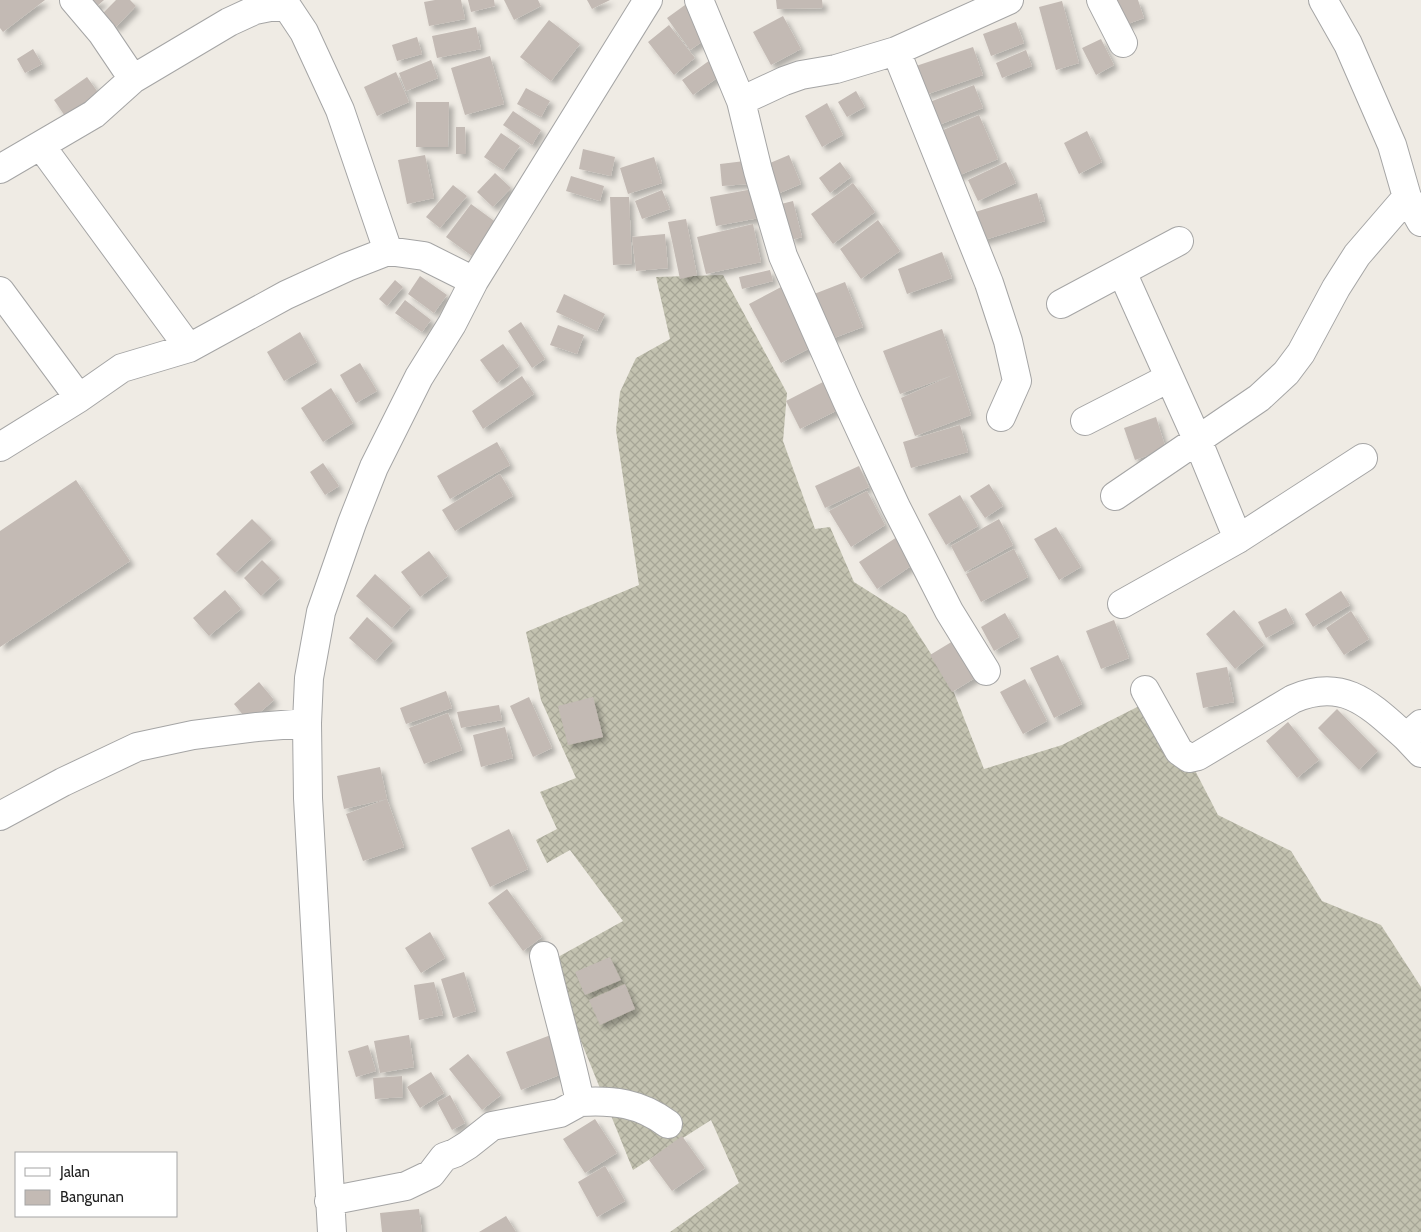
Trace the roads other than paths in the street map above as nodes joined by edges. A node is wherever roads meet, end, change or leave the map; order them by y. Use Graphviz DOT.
graph roads {
  1 [pos="74,0"];
  2 [pos="648,0"];
  3 [pos="698,0"];
  4 [pos="1010,0"];
  5 [pos="1101,0"];
  6 [pos="1323,0"];
  7 [pos="1123,43"];
  8 [pos="896,51"];
  9 [pos="133,79"];
  10 [pos="741,101"];
  11 [pos="41,146"];
  12 [pos="0,169"];
  13 [pos="1407,197"];
  14 [pos="1421,222"];
  15 [pos="1179,241"];
  16 [pos="388,251"];
  17 [pos="1122,272"];
  18 [pos="474,281"];
  19 [pos="0,291"];
  20 [pos="1061,304"];
  21 [pos="189,348"];
  22 [pos="1169,378"];
  23 [pos="79,398"];
  24 [pos="1001,417"];
  25 [pos="1085,421"];
  26 [pos="1197,439"];
  27 [pos="0,447"];
  28 [pos="1363,458"];
  29 [pos="1115,496"];
  30 [pos="1238,539"];
  31 [pos="1122,604"];
  32 [pos="986,671"];
  33 [pos="1144,690"];
  34 [pos="307,723"];
  35 [pos="1416,738"];
  36 [pos="0,816"];
  37 [pos="544,956"];
  38 [pos="580,1102"];
  39 [pos="668,1124"];
  40 [pos="329,1201"];
  41 [pos="332,1232"];
  1 -- 9 [label="street"];
  2 -- 18 [label="street"];
  3 -- 10 [label="street"];
  4 -- 8 [label="street"];
  5 -- 7 [label="street"];
  6 -- 13 [label="street"];
  8 -- 10 [label="street"];
  8 -- 24 [label="street"];
  9 -- 11 [label="street"];
  9 -- 16 [label="street"];
  10 -- 32 [label="street"];
  11 -- 12 [label="street"];
  11 -- 21 [label="street"];
  13 -- 14 [label="street"];
  13 -- 26 [label="street"];
  15 -- 17 [label="street"];
  16 -- 18 [label="street"];
  16 -- 21 [label="street"];
  17 -- 20 [label="street"];
  17 -- 22 [label="street"];
  18 -- 34 [label="street"];
  19 -- 23 [label="street"];
  21 -- 23 [label="street"];
  22 -- 25 [label="street"];
  22 -- 26 [label="street"];
  23 -- 27 [label="street"];
  26 -- 29 [label="street"];
  26 -- 30 [label="street"];
  28 -- 30 [label="street"];
  30 -- 31 [label="street"];
  33 -- 35 [label="street"];
  34 -- 36 [label="street"];
  34 -- 40 [label="street"];
  37 -- 38 [label="street"];
  38 -- 39 [label="street"];
  38 -- 40 [label="street"];
  40 -- 41 [label="street"];
}
